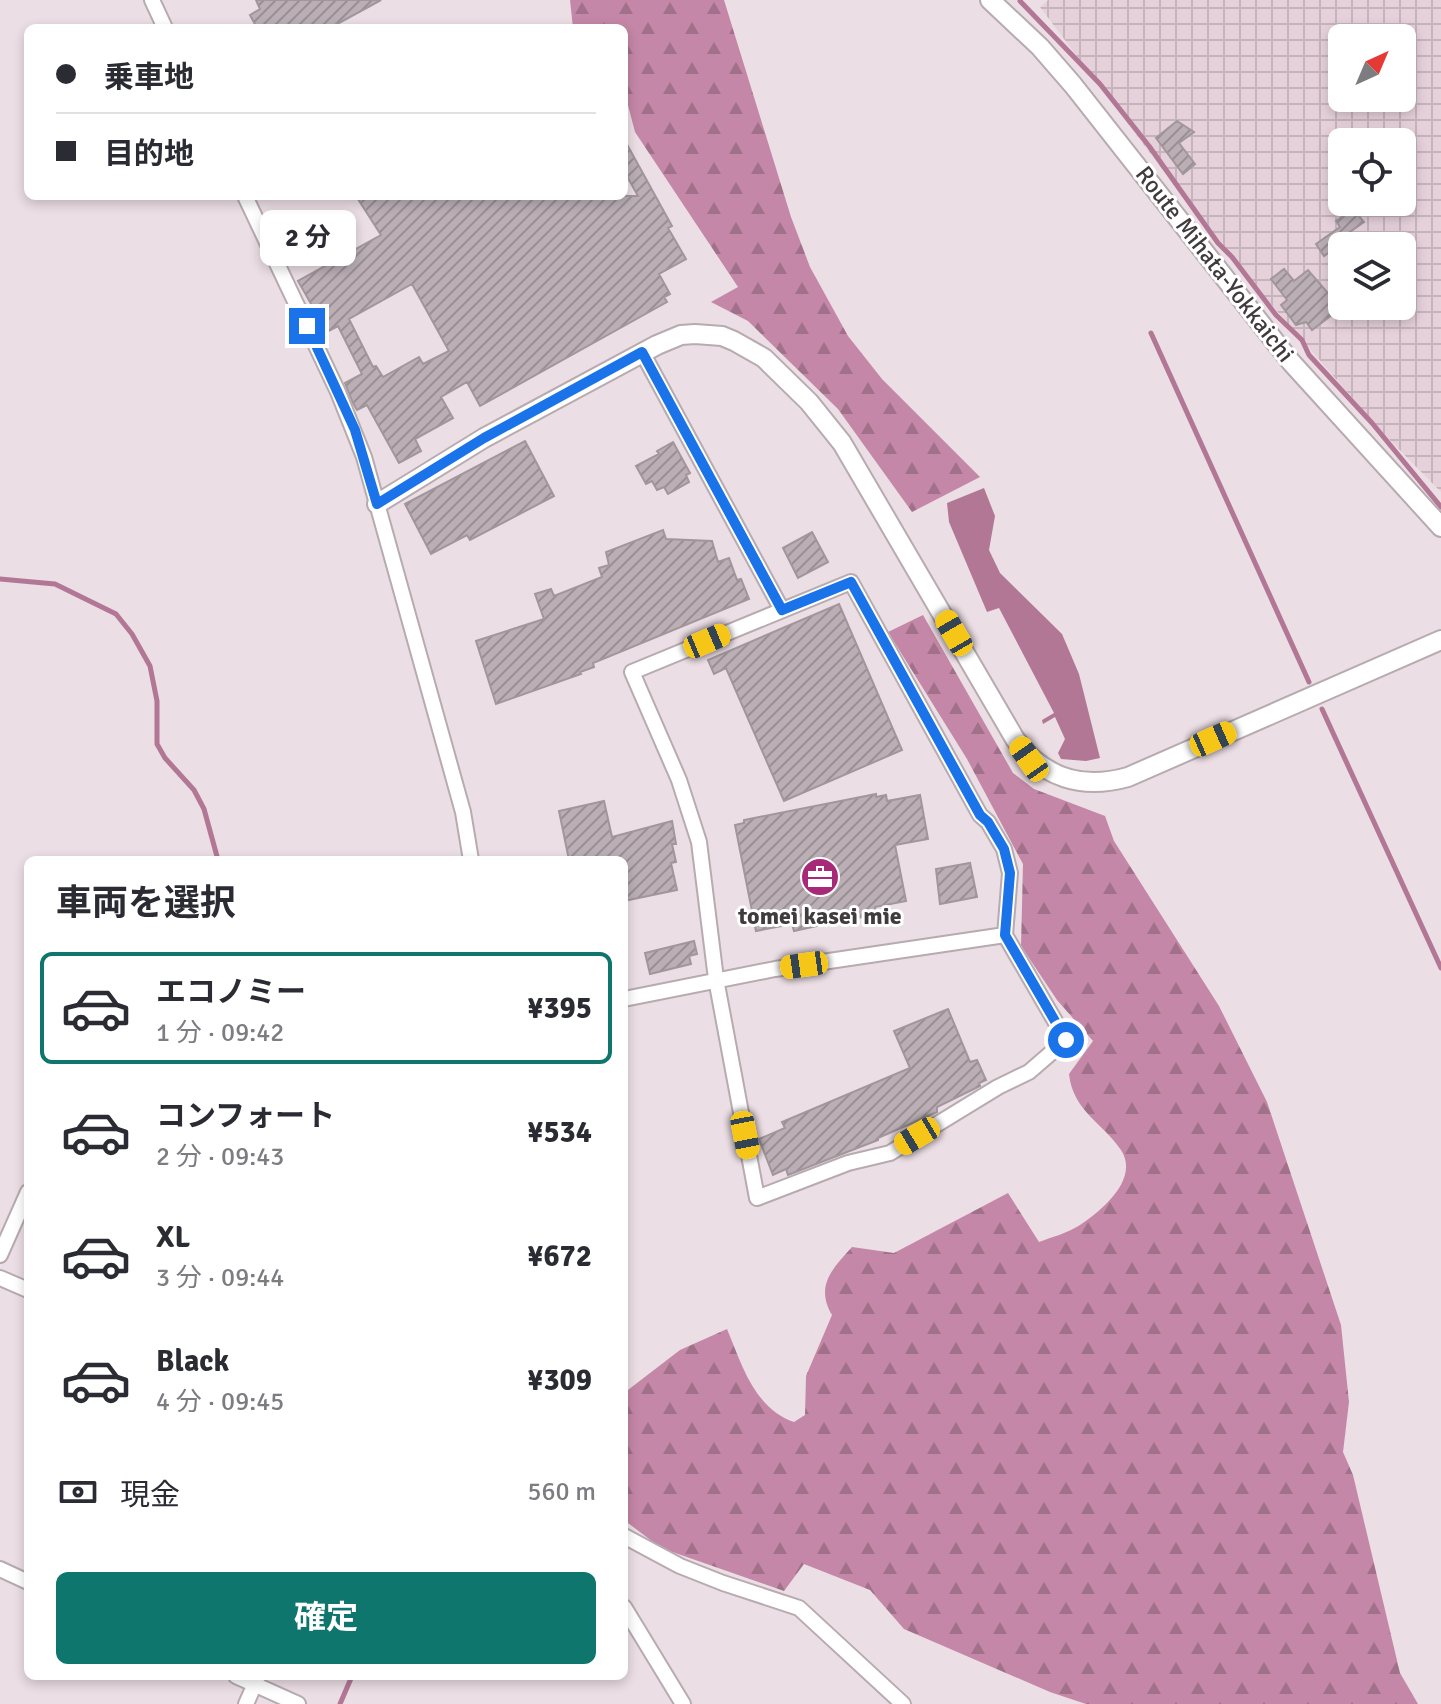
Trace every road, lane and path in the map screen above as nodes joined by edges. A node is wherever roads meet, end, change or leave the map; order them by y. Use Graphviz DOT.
graph roads {
  1 [pos="152,0"];
  2 [pos="990,0"];
  3 [pos="163,24"];
  4 [pos="247,200"];
  5 [pos="642,352"];
  6 [pos="377,504"];
  7 [pos="1441,527"];
  8 [pos="782,610"];
  9 [pos="1441,640"];
  10 [pos="470,856"];
  11 [pos="1005,935"];
  12 [pos="716,979"];
  13 [pos="628,998"];
  14 [pos="24,1201"];
  15 [pos="0,1255"];
  16 [pos="0,1278"];
  17 [pos="24,1288"];
  18 [pos="628,1538"];
  19 [pos="0,1569"];
  20 [pos="24,1580"];
  21 [pos="628,1614"];
  22 [pos="256,1680"];
  23 [pos="246,1704"];
  24 [pos="298,1704"];
  25 [pos="683,1704"];
  26 [pos="903,1704"];
  1 -- 3 [label="street"];
  2 -- 7 [label="street, Route Mihata-Yokkaichi"];
  4 -- 6 [label="street"];
  5 -- 6 [label="street"];
  5 -- 8 [label="street"];
  5 -- 9 [label="street"];
  6 -- 10 [label="street"];
  8 -- 11 [label="street"];
  8 -- 12 [label="street"];
  11 -- 12 [label="street"];
  11 -- 12 [label="street"];
  12 -- 13 [label="street"];
  14 -- 15 [label="street"];
  16 -- 17 [label="street"];
  18 -- 26 [label="street"];
  19 -- 20 [label="street"];
  21 -- 25 [label="street"];
  22 -- 23 [label="street"];
  22 -- 24 [label="street"];
}
